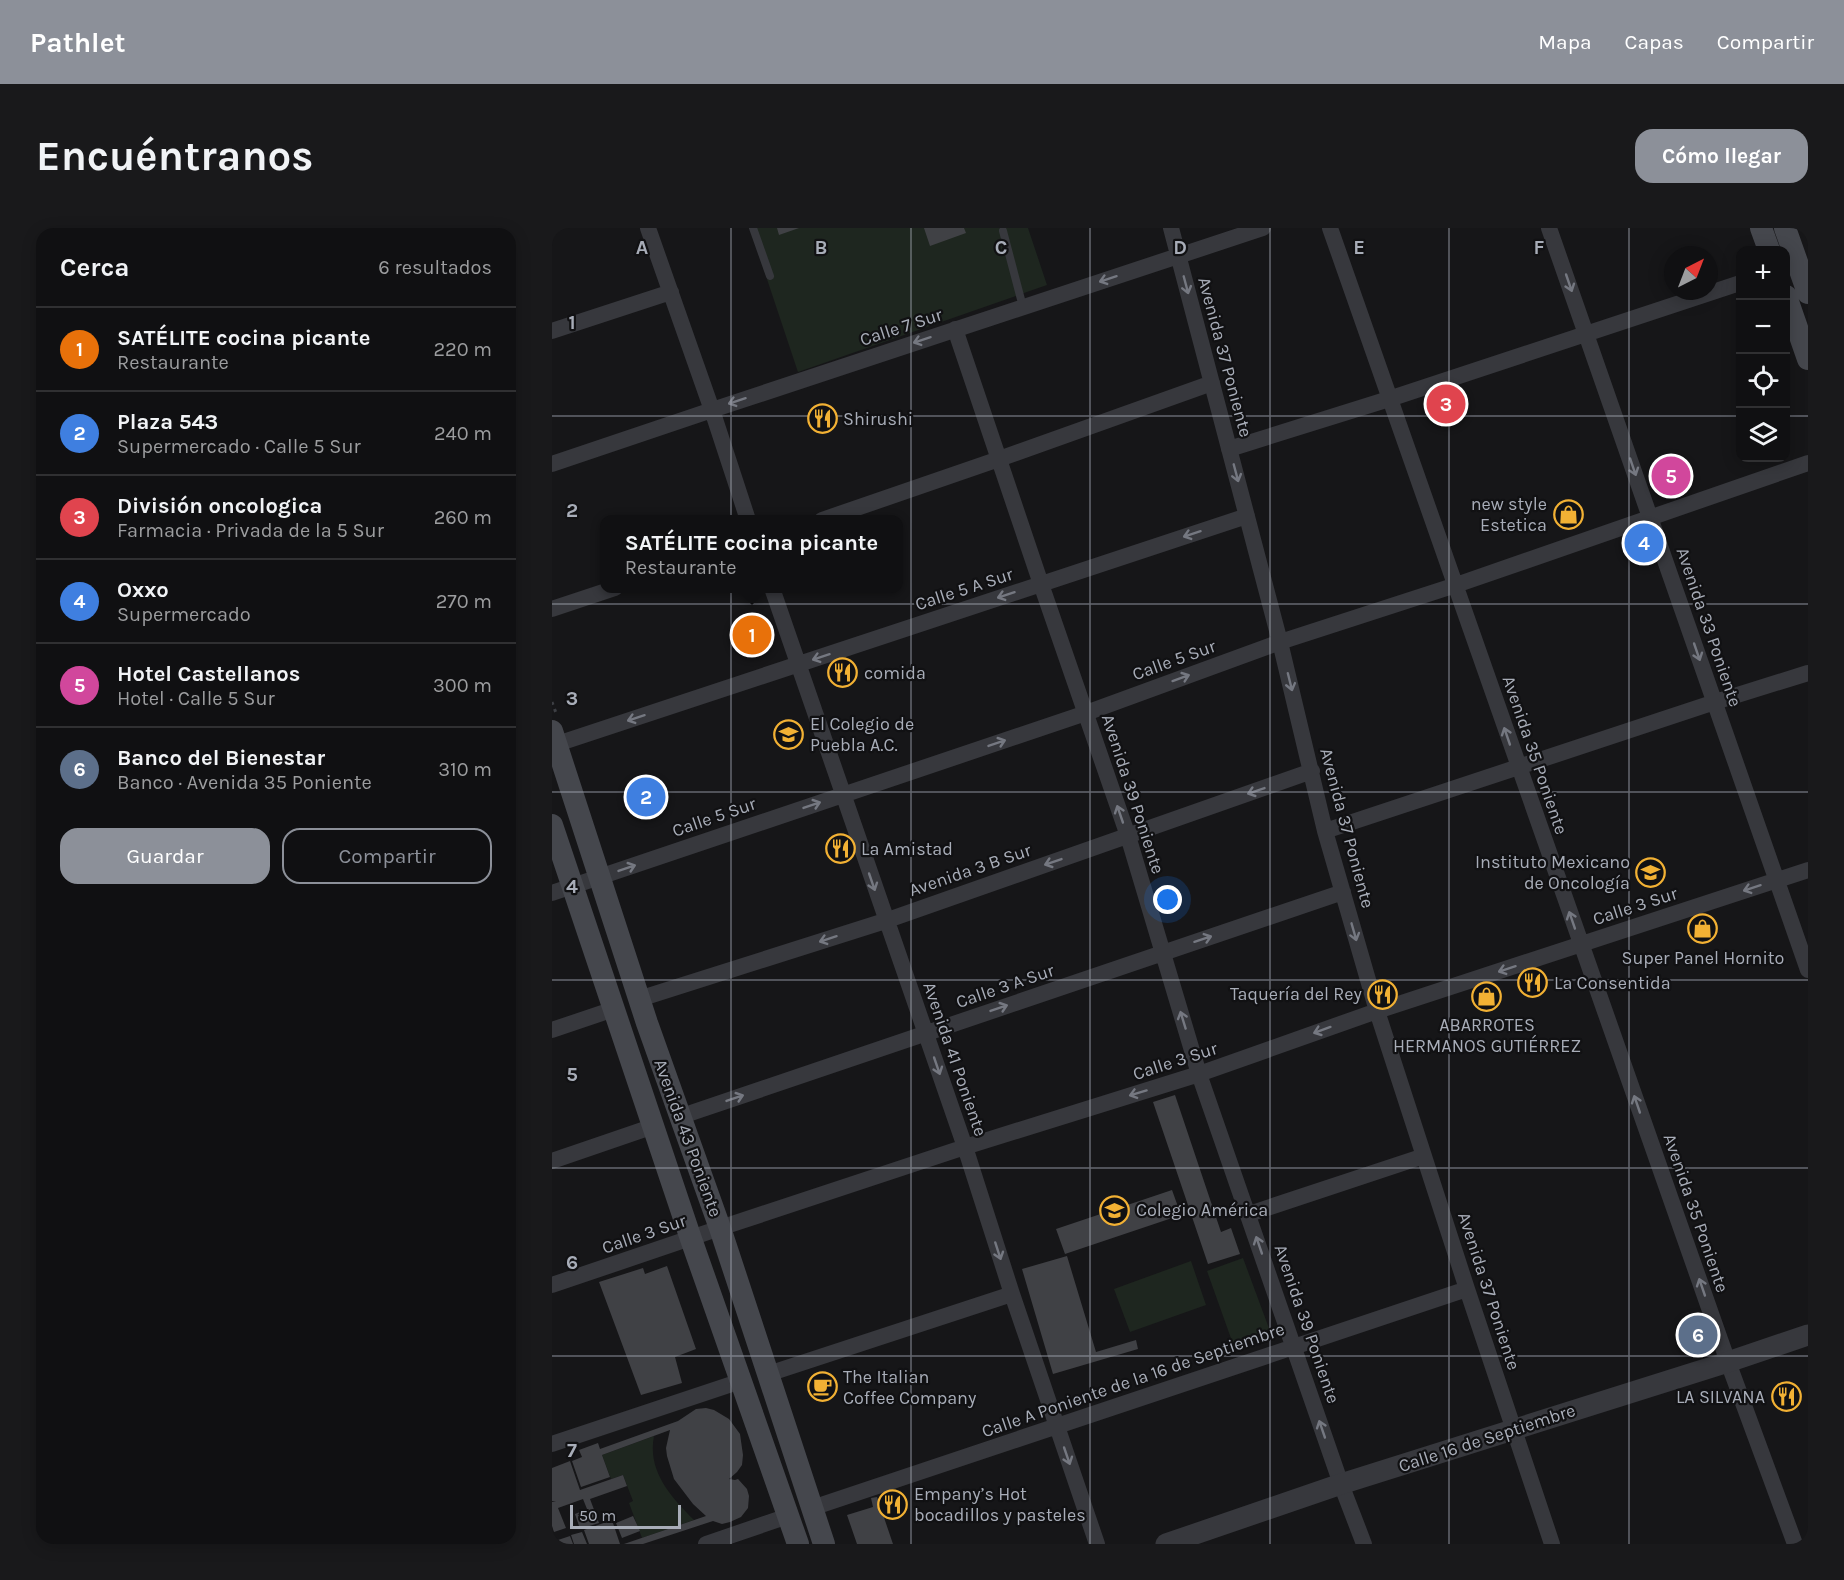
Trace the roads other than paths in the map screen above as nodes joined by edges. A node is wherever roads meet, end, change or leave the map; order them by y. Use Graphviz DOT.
graph roads {
  1 [pos="648,228"];
  2 [pos="753,228"];
  3 [pos="1171,228"];
  4 [pos="1263,228"];
  5 [pos="1330,228"];
  6 [pos="1549,228"];
  7 [pos="1761,228"];
  8 [pos="1785,228"];
  9 [pos="1003,231"];
  10 [pos="1768,246"];
  11 [pos="1178,256"];
  12 [pos="770,276"];
  13 [pos="1736,284"];
  14 [pos="671,292"];
  15 [pos="1808,293"];
  16 [pos="1786,300"];
  17 [pos="1023,307"];
  18 [pos="955,330"];
  19 [pos="552,331"];
  20 [pos="1587,334"];
  21 [pos="1808,359"];
  22 [pos="1212,383"];
  23 [pos="1389,399"];
  24 [pos="712,410"];
  25 [pos="1230,449"];
  26 [pos="999,459"];
  27 [pos="1808,463"];
  28 [pos="552,464"];
  29 [pos="747,515"];
  30 [pos="834,515"];
  31 [pos="1247,516"];
  32 [pos="1650,517"];
  33 [pos="1041,584"];
  34 [pos="1455,585"];
  35 [pos="600,593"];
  36 [pos="774,593"];
  37 [pos="552,609"];
  38 [pos="1280,642"];
  39 [pos="798,664"];
  40 [pos="1808,673"];
  41 [pos="1714,702"];
  42 [pos="1086,713"];
  43 [pos="554,737"];
  44 [pos="1519,768"];
  45 [pos="1312,771"];
  46 [pos="843,795"];
  47 [pos="552,825"];
  48 [pos="1325,831"];
  49 [pos="1128,836"];
  50 [pos="1808,870"];
  51 [pos="599,877"];
  52 [pos="1776,880"];
  53 [pos="562,889"];
  54 [pos="1343,892"];
  55 [pos="885,921"];
  56 [pos="1581,945"];
  57 [pos="1162,952"];
  58 [pos="1808,970"];
  59 [pos="639,999"];
  60 [pos="614,1009"];
  61 [pos="1377,1011"];
  62 [pos="552,1030"];
  63 [pos="925,1034"];
  64 [pos="1199,1074"];
  65 [pos="680,1117"];
  66 [pos="654,1126"];
  67 [pos="965,1147"];
  68 [pos="1424,1156"];
  69 [pos="552,1161"];
  70 [pos="1249,1214"];
  71 [pos="720,1228"];
  72 [pos="691,1239"];
  73 [pos="552,1285"];
  74 [pos="1467,1289"];
  75 [pos="1012,1294"];
  76 [pos="1808,1335"];
  77 [pos="1294,1347"];
  78 [pos="1728,1362"];
  79 [pos="768,1374"];
  80 [pos="741,1381"];
  81 [pos="1057,1427"];
  82 [pos="1514,1429"];
  83 [pos="552,1444"];
  84 [pos="1341,1484"];
  85 [pos="812,1508"];
  86 [pos="788,1516"];
  87 [pos="706,1544"];
  88 [pos="798,1544"];
  89 [pos="824,1544"];
  90 [pos="1097,1544"];
  91 [pos="1166,1544"];
  92 [pos="1364,1544"];
  93 [pos="1552,1544"];
  94 [pos="1795,1544"];
  1 -- 14 [label="street"];
  2 -- 12 [label="lane"];
  3 -- 11 [label="street, Avenida 37 Poniente"];
  4 -- 11 [label="street, Calle 7 Sur"];
  5 -- 23 [label="street, Avenida 35 Poniente"];
  6 -- 20 [label="street, Avenida 33 Poniente, one-way"];
  7 -- 10 [label="main road"];
  8 -- 15 [label="main road"];
  9 -- 17 [label="lane"];
  11 -- 17 [label="street, Calle 7 Sur, one-way"];
  11 -- 22 [label="street, Avenida 37 Poniente, one-way"];
  13 -- 20 [label="street"];
  14 -- 19 [label="street"];
  14 -- 24 [label="street"];
  16 -- 21 [label="main road"];
  17 -- 18 [label="street, Calle 7 Sur"];
  18 -- 24 [label="street, Calle 7 Sur, one-way"];
  18 -- 26 [label="street, Avenida 39 Poniente"];
  20 -- 23 [label="street"];
  20 -- 32 [label="street, Avenida 33 Poniente, one-way"];
  22 -- 25 [label="street, Avenida 37 Poniente"];
  22 -- 26 [label="street"];
  23 -- 25 [label="street"];
  23 -- 34 [label="street, Avenida 35 Poniente"];
  24 -- 28 [label="street, Calle 7 Sur"];
  24 -- 29 [label="street"];
  25 -- 31 [label="street, Avenida 37 Poniente, one-way"];
  26 -- 30 [label="street"];
  26 -- 33 [label="street, Avenida 39 Poniente"];
  27 -- 32 [label="street, Calle 5 Sur"];
  31 -- 33 [label="street, Calle 5 A Sur, one-way"];
  31 -- 38 [label="street, Avenida 37 Poniente"];
  32 -- 34 [label="street, Calle 5 Sur"];
  32 -- 41 [label="street, Avenida 33 Poniente, one-way"];
  33 -- 39 [label="street, Calle 5 A Sur, one-way"];
  33 -- 42 [label="street, Avenida 39 Poniente"];
  34 -- 38 [label="street, Calle 5 Sur"];
  44 -- 34 [label="street, Avenida 35 Poniente, one-way"];
  35 -- 37 [label="street"];
  36 -- 39 [label="street, Avenida 41 Poniente"];
  42 -- 38 [label="street, Calle 5 Sur, one-way"];
  38 -- 45 [label="street, Avenida 37 Poniente, one-way"];
  39 -- 43 [label="street, Calle 5 A Sur, one-way"];
  39 -- 46 [label="street, Avenida 41 Poniente"];
  40 -- 41 [label="street"];
  41 -- 44 [label="street"];
  41 -- 52 [label="street, Avenida 33 Poniente"];
  46 -- 42 [label="street, Calle 5 Sur, one-way"];
  49 -- 42 [label="street, Avenida 39 Poniente, one-way"];
  43 -- 51 [label="main road, Avenida 43 Poniente"];
  44 -- 48 [label="street"];
  56 -- 44 [label="street, Avenida 35 Poniente, one-way"];
  45 -- 48 [label="street, Avenida 37 Poniente"];
  45 -- 49 [label="street, Avenida 3 B Sur, one-way"];
  51 -- 46 [label="street, Calle 5 Sur, one-way"];
  46 -- 55 [label="street, Avenida 41 Poniente, one-way"];
  47 -- 53 [label="main road, Avenida 43 Poniente"];
  48 -- 54 [label="street, Avenida 37 Poniente"];
  49 -- 55 [label="street, Avenida 3 B Sur, one-way"];
  49 -- 57 [label="street, Avenida 39 Poniente"];
  50 -- 52 [label="street, Calle 3 Sur"];
  51 -- 53 [label="street, Calle 5 Sur"];
  51 -- 59 [label="main road, Avenida 43 Poniente"];
  52 -- 56 [label="street, Calle 3 Sur, one-way"];
  52 -- 58 [label="street, Avenida 33 Poniente"];
  53 -- 60 [label="main road, Avenida 43 Poniente"];
  57 -- 54 [label="street, Calle 3 A Sur, one-way"];
  54 -- 61 [label="street, Avenida 37 Poniente, one-way"];
  55 -- 59 [label="street, Avenida 3 B Sur, one-way"];
  55 -- 63 [label="street, Avenida 41 Poniente"];
  56 -- 61 [label="street, Calle 3 Sur, one-way"];
  78 -- 56 [label="street, Avenida 35 Poniente, one-way"];
  63 -- 57 [label="street, Calle 3 A Sur, one-way"];
  64 -- 57 [label="street, Avenida 39 Poniente, one-way"];
  59 -- 65 [label="main road, Avenida 43 Poniente"];
  60 -- 62 [label="street"];
  60 -- 66 [label="main road, Avenida 43 Poniente"];
  61 -- 64 [label="street, Calle 3 Sur, one-way"];
  61 -- 68 [label="street, Avenida 37 Poniente"];
  65 -- 63 [label="street, Calle 3 A Sur, one-way"];
  63 -- 67 [label="street, Avenida 41 Poniente, one-way"];
  64 -- 67 [label="street, Calle 3 Sur, one-way"];
  64 -- 70 [label="street, Avenida 39 Poniente"];
  65 -- 71 [label="main road, Avenida 43 Poniente"];
  66 -- 69 [label="street"];
  66 -- 72 [label="main road, Avenida 43 Poniente"];
  67 -- 71 [label="street, Calle 3 Sur"];
  67 -- 75 [label="street, Avenida 41 Poniente, one-way"];
  68 -- 70 [label="street"];
  68 -- 74 [label="street, Avenida 37 Poniente"];
  77 -- 70 [label="street, Avenida 39 Poniente, one-way"];
  71 -- 72 [label="street, Calle 3 Sur"];
  71 -- 79 [label="main road, Avenida 43 Poniente"];
  72 -- 73 [label="street, Calle 3 Sur"];
  72 -- 80 [label="main road, Avenida 43 Poniente"];
  74 -- 77 [label="street, Calle A Poniente de la 16 de Septiembre"];
  74 -- 82 [label="street, Avenida 37 Poniente"];
  75 -- 79 [label="street"];
  75 -- 81 [label="street, Avenida 41 Poniente"];
  76 -- 78 [label="street, Calle 16 de Septiembre"];
  77 -- 81 [label="street, Calle A Poniente de la 16 de Septiembre"];
  84 -- 77 [label="street, Avenida 39 Poniente, one-way"];
  78 -- 82 [label="street, Calle 16 de Septiembre"];
  78 -- 94 [label="street, Avenida 35 Poniente"];
  79 -- 85 [label="main road, Avenida 43 Poniente"];
  80 -- 83 [label="street"];
  80 -- 86 [label="main road, Avenida 43 Poniente"];
  81 -- 85 [label="street, Calle A Poniente de la 16 de Septiembre"];
  81 -- 90 [label="street, Avenida 41 Poniente, one-way"];
  82 -- 84 [label="street, Calle 16 de Septiembre"];
  82 -- 93 [label="street, Avenida 37 Poniente"];
  84 -- 91 [label="street, Calle 16 de Septiembre"];
  84 -- 92 [label="street, Avenida 39 Poniente"];
  85 -- 89 [label="main road, Avenida 43 Poniente"];
  86 -- 87 [label="street"];
  86 -- 88 [label="main road, Avenida 43 Poniente"];
}
